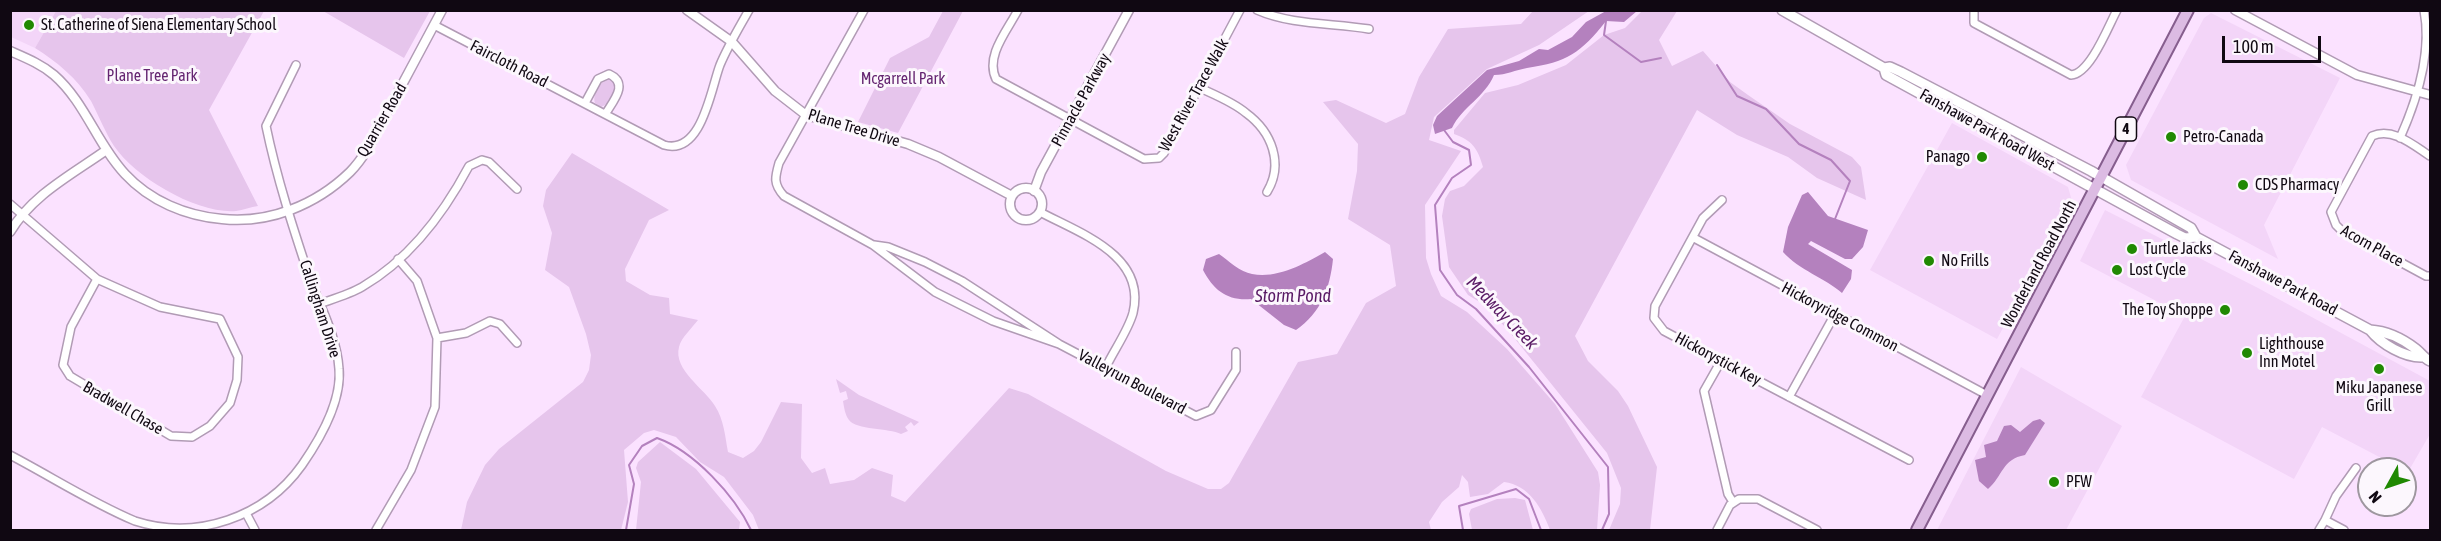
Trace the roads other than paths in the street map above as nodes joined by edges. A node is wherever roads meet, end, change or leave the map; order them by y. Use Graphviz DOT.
graph roads {
  1 [pos="442,10"];
  2 [pos="687,10"];
  3 [pos="749,10"];
  4 [pos="864,10"];
  5 [pos="1018,10"];
  6 [pos="1129,10"];
  7 [pos="1240,10"];
  8 [pos="1257,10"];
  9 [pos="1782,10"];
  10 [pos="1974,10"];
  11 [pos="2117,10"];
  12 [pos="2188,10"];
  13 [pos="2235,10"];
  14 [pos="2424,10"];
  15 [pos="434,25"];
  16 [pos="1369,29"];
  17 [pos="732,42"];
  18 [pos="10,51"];
  19 [pos="296,65"];
  20 [pos="1884,68"];
  21 [pos="1200,88"];
  22 [pos="2416,92"];
  23 [pos="2430,95"];
  24 [pos="585,103"];
  25 [pos="606,113"];
  26 [pos="806,116"];
  27 [pos="1072,119"];
  28 [pos="2400,138"];
  29 [pos="105,151"];
  30 [pos="2430,156"];
  31 [pos="2101,177"];
  32 [pos="517,189"];
  33 [pos="2095,189"];
  34 [pos="1034,190"];
  35 [pos="1267,192"];
  36 [pos="1012,195"];
  37 [pos="1722,200"];
  38 [pos="10,204"];
  39 [pos="287,212"];
  40 [pos="1040,212"];
  41 [pos="21,213"];
  42 [pos="10,232"];
  43 [pos="2196,237"];
  44 [pos="1694,238"];
  45 [pos="873,245"];
  46 [pos="398,259"];
  47 [pos="2430,276"];
  48 [pos="97,279"];
  49 [pos="319,304"];
  50 [pos="1834,314"];
  51 [pos="437,338"];
  52 [pos="517,343"];
  53 [pos="1059,344"];
  54 [pos="1236,352"];
  55 [pos="2426,359"];
  56 [pos="1721,361"];
  57 [pos="1106,368"];
  58 [pos="1987,395"];
  59 [pos="1789,397"];
  60 [pos="10,455"];
  61 [pos="1909,460"];
  62 [pos="2356,468"];
  63 [pos="1733,502"];
  64 [pos="247,515"];
  65 [pos="2325,520"];
  66 [pos="255,531"];
  67 [pos="376,531"];
  68 [pos="1717,531"];
  69 [pos="1817,531"];
  70 [pos="1917,531"];
  71 [pos="2319,531"];
  72 [pos="2344,531"];
  1 -- 15 [label="street, Quarrier Road"];
  2 -- 17 [label="street, Plane Tree Drive"];
  3 -- 17 [label="street"];
  4 -- 26 [label="street, Valleyrun Boulevard"];
  5 -- 27 [label="street"];
  6 -- 27 [label="street, Pinnacle Parkway"];
  7 -- 21 [label="street, West River Trace Walk"];
  8 -- 16 [label="street"];
  9 -- 20 [label="main road, Fanshawe Park Road West"];
  10 -- 11 [label="street"];
  12 -- 31 [label="main road, Wonderland Road North / 4"];
  13 -- 22 [label="street"];
  14 -- 22 [label="street"];
  15 -- 24 [label="street, Faircloth Road"];
  15 -- 39 [label="street, Quarrier Road"];
  17 -- 25 [label="street, Faircloth Road"];
  17 -- 26 [label="street, Plane Tree Drive"];
  18 -- 29 [label="street, Quarrier Road"];
  19 -- 39 [label="street, Callingham Drive"];
  20 -- 31 [label="main road, Fanshawe Park Road West"];
  20 -- 33 [label="main road, Fanshawe Park Road West"];
  21 -- 27 [label="street, West River Trace Walk"];
  21 -- 35 [label="street"];
  22 -- 23 [label="street"];
  22 -- 28 [label="street"];
  24 -- 25 [label="street, Faircloth Road"];
  24 -- 25 [label="street"];
  26 -- 36 [label="street, Plane Tree Drive"];
  26 -- 45 [label="street, Valleyrun Boulevard"];
  27 -- 34 [label="street, Pinnacle Parkway"];
  28 -- 30 [label="street"];
  28 -- 47 [label="street, Acorn Place"];
  29 -- 39 [label="street, Quarrier Road"];
  29 -- 41 [label="street"];
  31 -- 33 [label="main road, Wonderland Road North / 4"];
  31 -- 43 [label="main road, Fanshawe Park Road"];
  32 -- 46 [label="street"];
  33 -- 43 [label="main road, Fanshawe Park Road"];
  33 -- 58 [label="main road, Wonderland Road North / 4"];
  34 -- 36 [label="street"];
  34 -- 40 [label="street"];
  36 -- 40 [label="street"];
  37 -- 44 [label="street, Hickorystick Key"];
  38 -- 41 [label="street, Bradwell Chase"];
  39 -- 49 [label="street, Callingham Drive"];
  40 -- 57 [label="street"];
  41 -- 42 [label="street"];
  41 -- 48 [label="street, Bradwell Chase"];
  43 -- 55 [label="main road, Fanshawe Park Road"];
  44 -- 50 [label="street, Hickoryridge Common"];
  44 -- 56 [label="street, Hickorystick Key"];
  45 -- 53 [label="street, Valleyrun Boulevard"];
  45 -- 53 [label="street, Valleyrun Boulevard"];
  46 -- 49 [label="street"];
  46 -- 51 [label="street"];
  48 -- 48 [label="street, Bradwell Chase"];
  49 -- 64 [label="street, Callingham Drive"];
  50 -- 58 [label="street, Hickoryridge Common"];
  50 -- 59 [label="street"];
  51 -- 52 [label="street"];
  51 -- 67 [label="street"];
  53 -- 57 [label="street, Valleyrun Boulevard"];
  54 -- 57 [label="street, Valleyrun Boulevard"];
  56 -- 59 [label="street, Hickorystick Key"];
  56 -- 63 [label="street"];
  58 -- 70 [label="main road, Wonderland Road North / 4"];
  59 -- 61 [label="street, Hickorystick Key"];
  60 -- 64 [label="street, Callingham Drive"];
  62 -- 65 [label="street"];
  63 -- 68 [label="street"];
  63 -- 69 [label="street"];
  64 -- 66 [label="street"];
  65 -- 71 [label="street"];
  65 -- 72 [label="street"];
}
